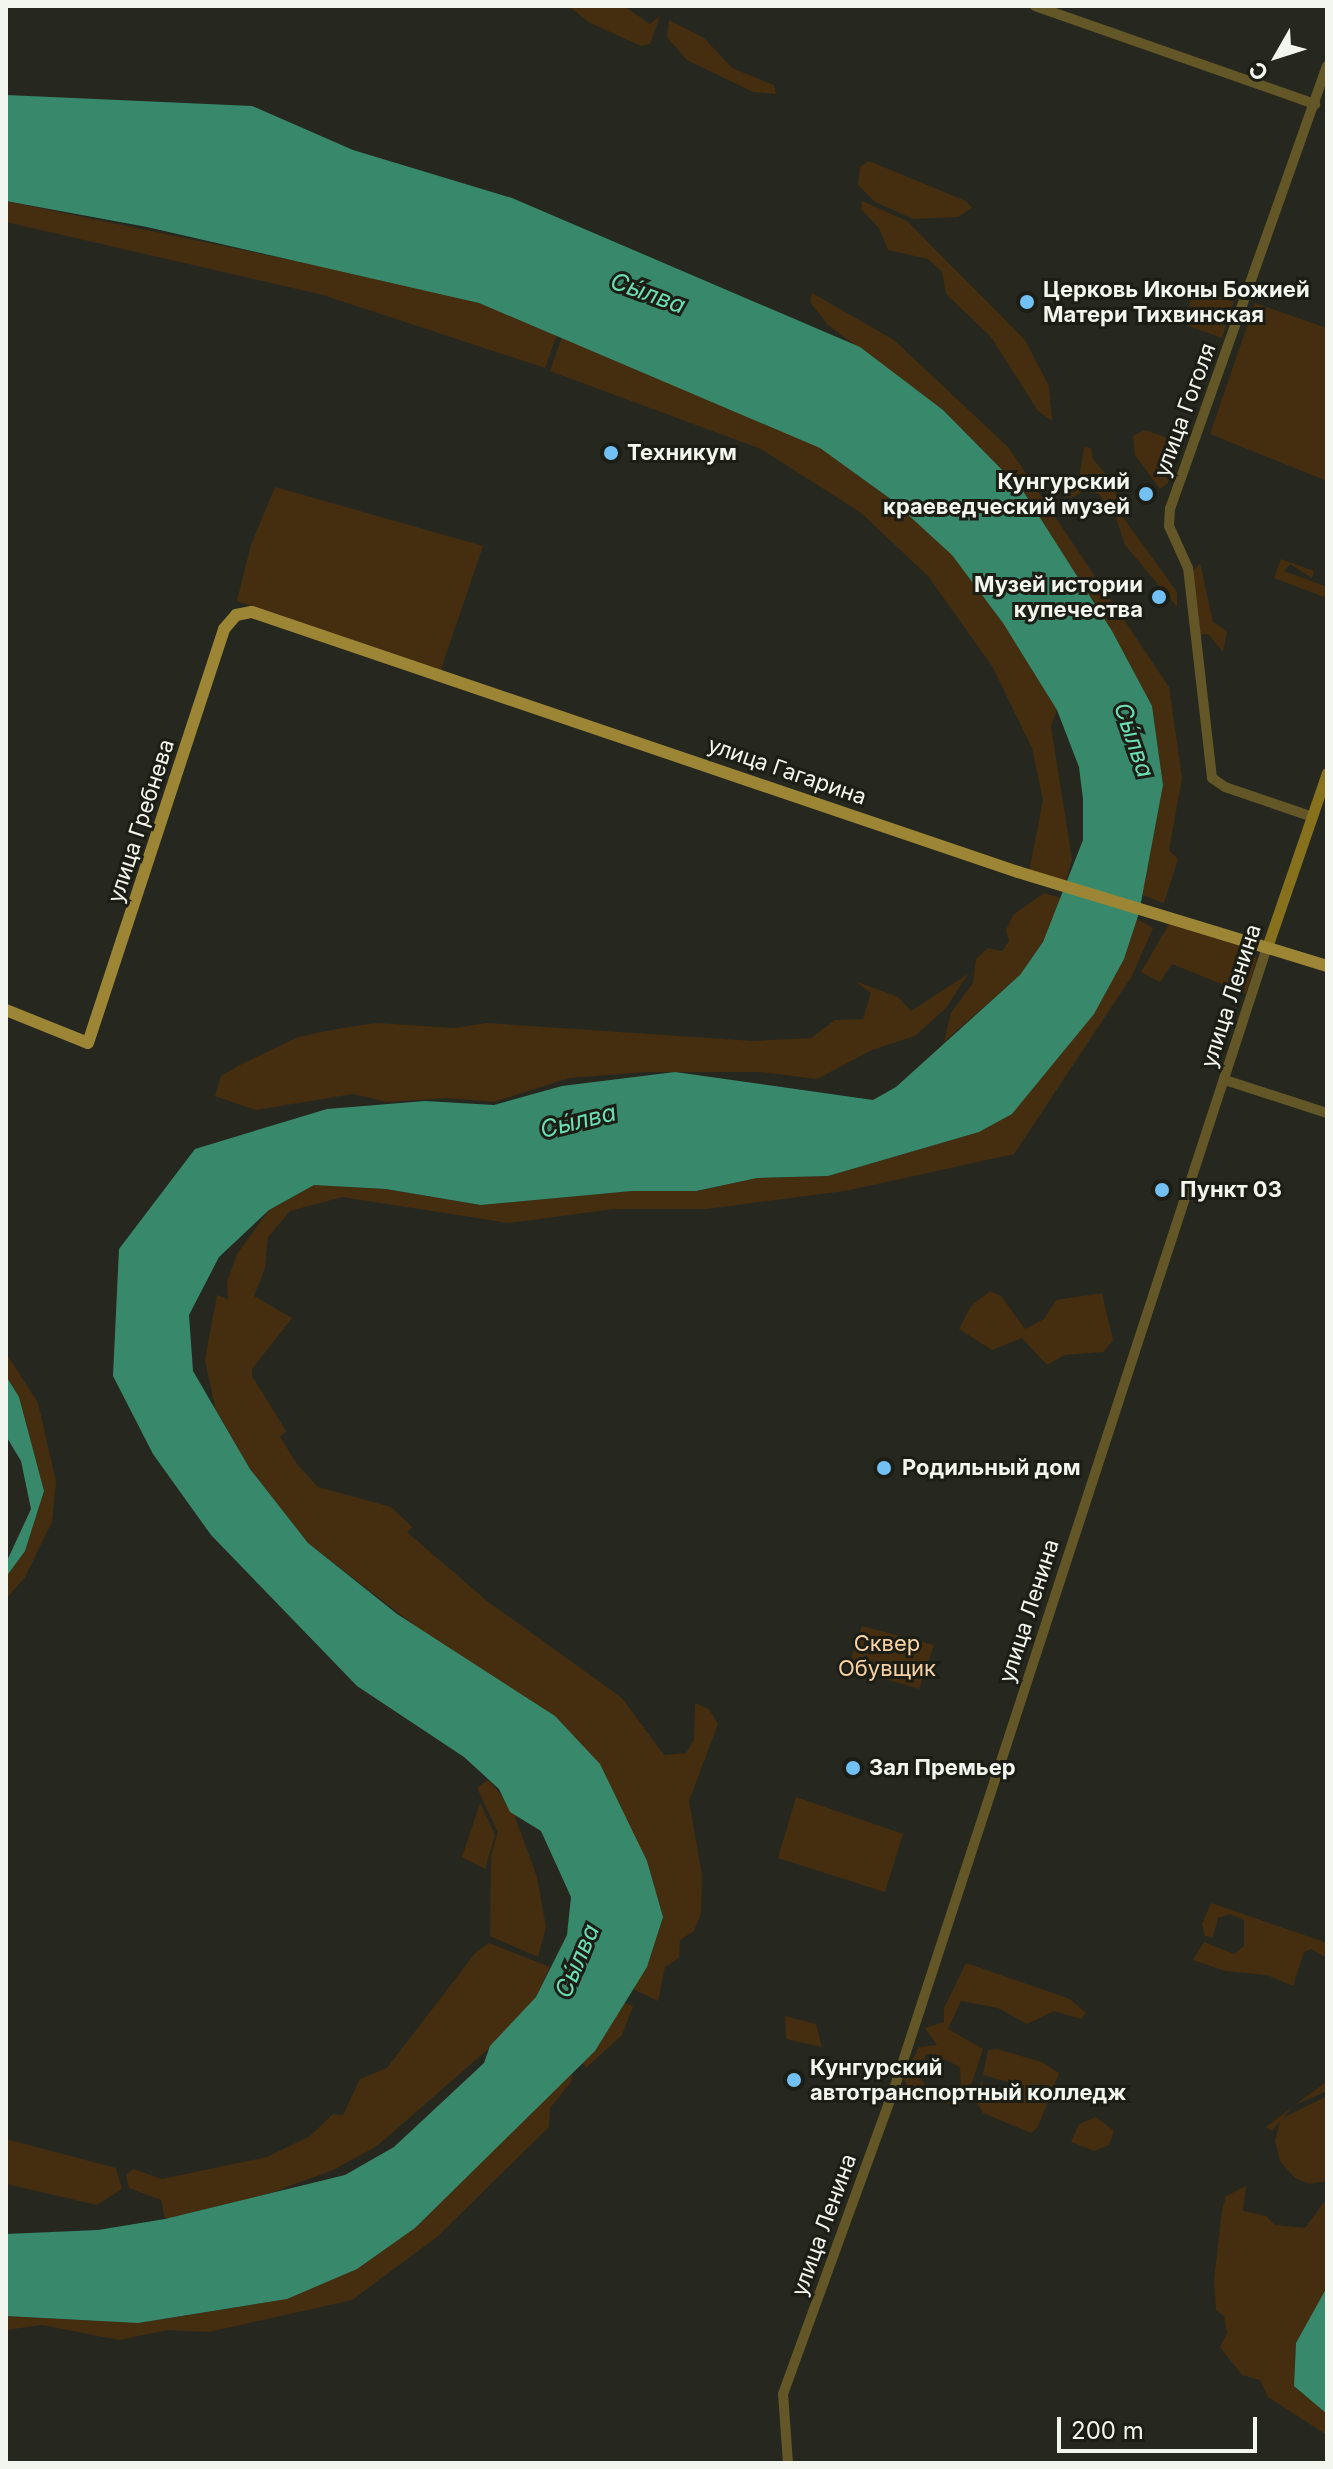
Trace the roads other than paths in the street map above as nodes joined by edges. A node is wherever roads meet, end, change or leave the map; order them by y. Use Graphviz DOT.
graph roads {
  1 [pos="1035,6"];
  2 [pos="1327,66"];
  3 [pos="1315,104"];
  4 [pos="236,615"];
  5 [pos="1327,773"];
  6 [pos="1313,817"];
  7 [pos="1267,947"];
  8 [pos="1327,966"];
  9 [pos="6,1010"];
  10 [pos="1225,1080"];
  11 [pos="1327,1113"];
  12 [pos="788,2463"];
  1 -- 3 [label="street"];
  2 -- 3 [label="street, улица Гоголя"];
  3 -- 6 [label="street, улица Гоголя"];
  4 -- 7 [label="main road, улица Гагарина"];
  4 -- 9 [label="main road, улица Гребнева"];
  5 -- 6 [label="main road, улица Ленина"];
  6 -- 7 [label="main road, улица Ленина"];
  7 -- 8 [label="main road, улица Гагарина"];
  7 -- 10 [label="street, улица Ленина"];
  10 -- 11 [label="street"];
  10 -- 12 [label="street, улица Ленина"];
}
